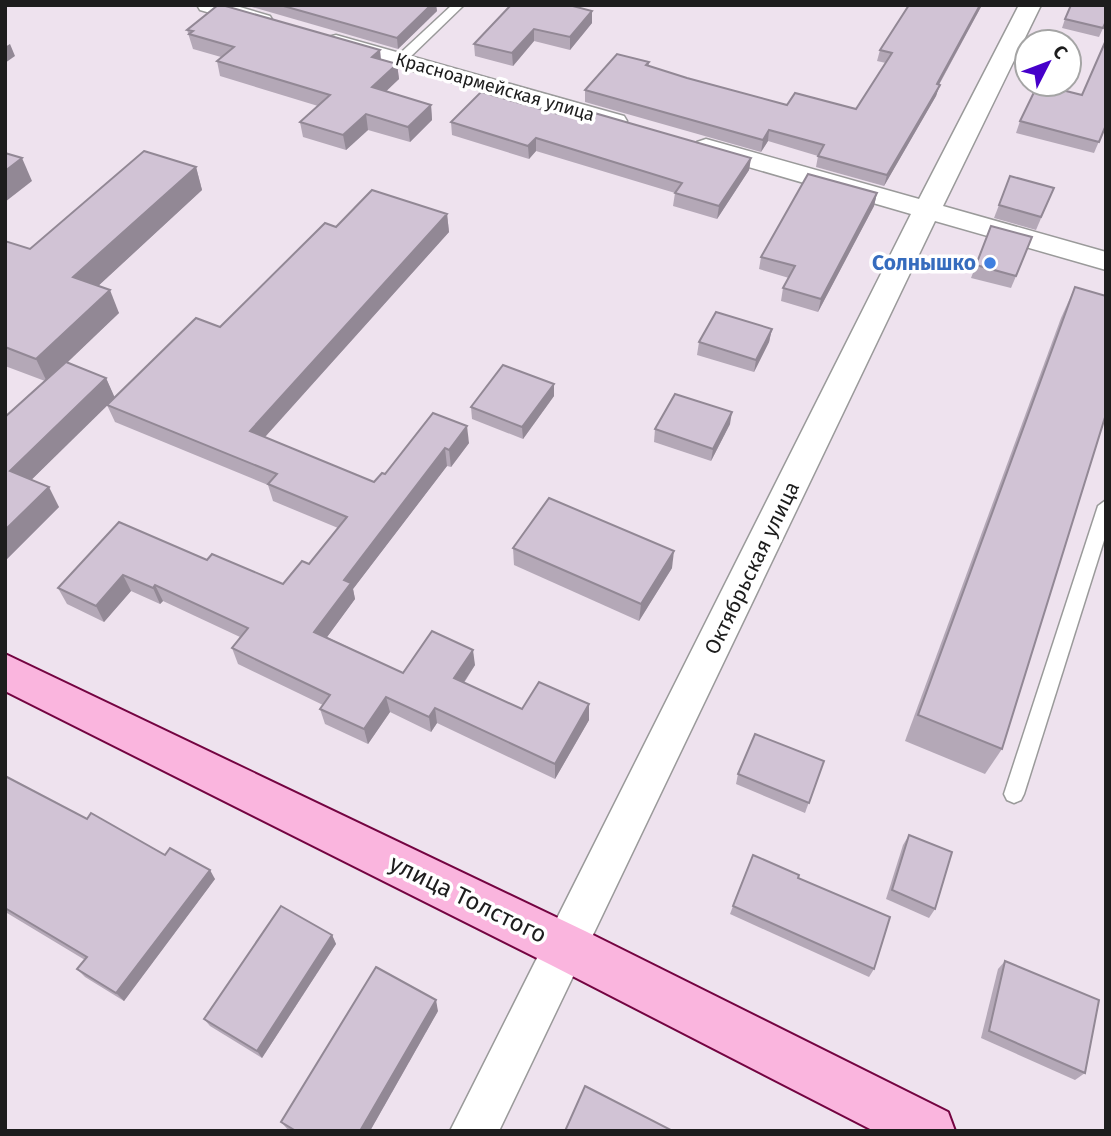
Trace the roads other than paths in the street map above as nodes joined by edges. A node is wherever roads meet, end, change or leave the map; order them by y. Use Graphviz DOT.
graph roads {
  1 [pos="208,5"];
  2 [pos="459,5"];
  3 [pos="1030,5"];
  4 [pos="285,27"];
  5 [pos="310,34"];
  6 [pos="400,60"];
  7 [pos="636,127"];
  8 [pos="689,142"];
  9 [pos="926,209"];
  10 [pos="1106,261"];
  11 [pos="1106,506"];
  12 [pos="7,675"];
  13 [pos="1014,794"];
  14 [pos="568,948"];
  15 [pos="474,1131"];
  16 [pos="929,1131"];
  1 -- 4 [label="street"];
  2 -- 6 [label="lane"];
  3 -- 9 [label="street, Октябрьская улица"];
  5 -- 6 [label="street, Красноармейская улица"];
  6 -- 7 [label="street, Красноармейская улица"];
  8 -- 9 [label="street"];
  9 -- 10 [label="street"];
  9 -- 14 [label="street, Октябрьская улица"];
  11 -- 13 [label="lane"];
  12 -- 14 [label="street, улица Толстого"];
  14 -- 15 [label="street, Октябрьская улица"];
  14 -- 16 [label="street, улица Толстого"];
}
